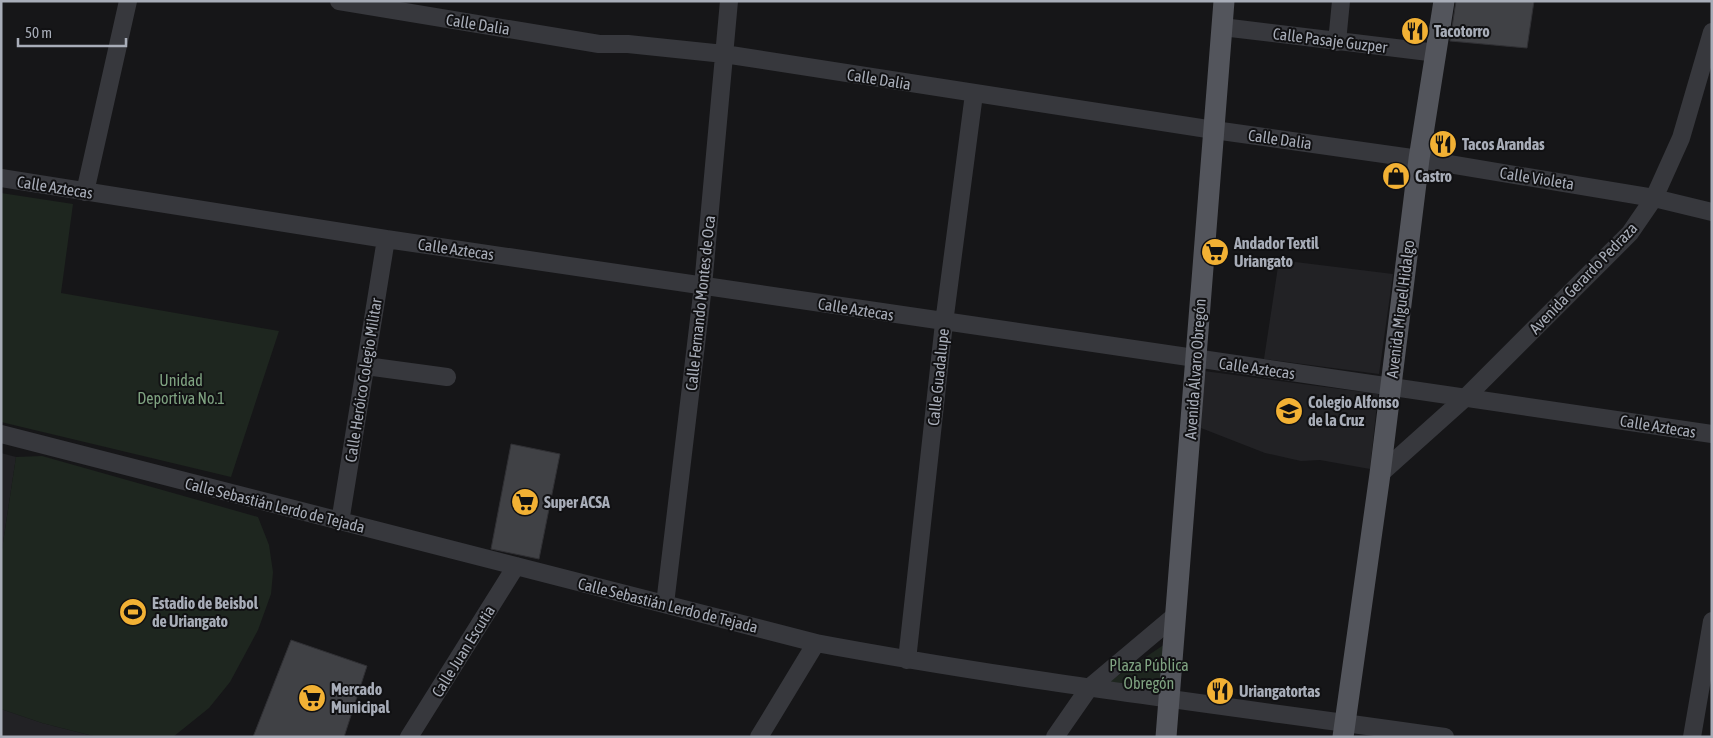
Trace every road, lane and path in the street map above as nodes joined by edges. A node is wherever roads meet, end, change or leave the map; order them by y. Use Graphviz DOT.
graph roads {
  1 [pos="128,1"];
  2 [pos="339,1"];
  3 [pos="729,1"];
  4 [pos="1224,1"];
  5 [pos="1341,1"];
  6 [pos="1444,1"];
  7 [pos="1222,27"];
  8 [pos="1712,32"];
  9 [pos="1337,42"];
  10 [pos="1437,53"];
  11 [pos="724,54"];
  12 [pos="1709,58"];
  13 [pos="974,94"];
  14 [pos="1214,130"];
  15 [pos="1420,159"];
  16 [pos="1,178"];
  17 [pos="85,192"];
  18 [pos="1654,198"];
  19 [pos="1712,212"];
  20 [pos="386,239"];
  21 [pos="703,286"];
  22 [pos="944,323"];
  23 [pos="1195,360"];
  24 [pos="366,366"];
  25 [pos="447,377"];
  26 [pos="1390,386"];
  27 [pos="1466,397"];
  28 [pos="1,434"];
  29 [pos="1712,434"];
  30 [pos="1380,474"];
  31 [pos="340,522"];
  32 [pos="516,566"];
  33 [pos="665,604"];
  34 [pos="1177,614"];
  35 [pos="1712,621"];
  36 [pos="816,643"];
  37 [pos="907,660"];
  38 [pos="1089,688"];
  39 [pos="1169,699"];
  40 [pos="1344,730"];
  41 [pos="410,737"];
  42 [pos="759,737"];
  43 [pos="1055,737"];
  44 [pos="1166,737"];
  45 [pos="1445,737"];
  46 [pos="1692,737"];
  1 -- 17 [label="street"];
  2 -- 11 [label="street, Calle Dalia"];
  3 -- 11 [label="street, Calle Fernando Montes de Oca"];
  4 -- 7 [label="main road, Avenida Álvaro Obregón"];
  5 -- 9 [label="street"];
  6 -- 10 [label="main road, Avenida Miguel Hidalgo"];
  7 -- 9 [label="street, Calle Pasaje Guzper"];
  7 -- 14 [label="main road, Avenida Álvaro Obregón"];
  8 -- 12 [label="street, Avenida Gerardo Pedraza"];
  9 -- 10 [label="street, Calle Pasaje Guzper"];
  10 -- 15 [label="main road, Avenida Miguel Hidalgo"];
  11 -- 13 [label="street, Calle Dalia"];
  11 -- 21 [label="street, Calle Fernando Montes de Oca"];
  12 -- 18 [label="street, Avenida Gerardo Pedraza"];
  13 -- 14 [label="street, Calle Dalia"];
  13 -- 22 [label="street, Calle Guadalupe"];
  14 -- 15 [label="street, Calle Dalia"];
  14 -- 23 [label="main road, Avenida Álvaro Obregón"];
  15 -- 18 [label="street, Calle Violeta"];
  15 -- 26 [label="main road, Avenida Miguel Hidalgo"];
  16 -- 17 [label="street, Calle Aztecas"];
  17 -- 20 [label="street, Calle Aztecas"];
  18 -- 19 [label="street, Calle Violeta"];
  18 -- 27 [label="street, Avenida Gerardo Pedraza"];
  20 -- 21 [label="street, Calle Aztecas"];
  20 -- 24 [label="street, Calle Heróico Colegio Militar"];
  21 -- 22 [label="street, Calle Aztecas"];
  21 -- 33 [label="street, Calle Fernando Montes de Oca"];
  22 -- 23 [label="street, Calle Aztecas"];
  22 -- 37 [label="street, Calle Guadalupe"];
  23 -- 26 [label="street, Calle Aztecas"];
  23 -- 34 [label="main road, Avenida Álvaro Obregón"];
  24 -- 25 [label="street"];
  24 -- 31 [label="street, Calle Heróico Colegio Militar"];
  26 -- 27 [label="street, Calle Aztecas"];
  26 -- 30 [label="main road, Avenida Miguel Hidalgo"];
  27 -- 29 [label="street, Calle Aztecas"];
  27 -- 30 [label="street, Avenida Gerardo Pedraza"];
  28 -- 31 [label="street, Calle Sebastián Lerdo de Tejada"];
  30 -- 40 [label="main road, Avenida Miguel Hidalgo"];
  31 -- 32 [label="street, Calle Sebastián Lerdo de Tejada"];
  32 -- 33 [label="street, Calle Sebastián Lerdo de Tejada"];
  32 -- 41 [label="street, Calle Juan Escutia"];
  33 -- 36 [label="street, Calle Sebastián Lerdo de Tejada"];
  34 -- 38 [label="street"];
  34 -- 39 [label="main road, Avenida Álvaro Obregón"];
  35 -- 46 [label="street"];
  36 -- 37 [label="street, Calle Sebastián Lerdo de Tejada"];
  36 -- 42 [label="street"];
  37 -- 38 [label="street, Calle Sebastián Lerdo de Tejada"];
  38 -- 39 [label="street, Calle Sebastián Lerdo de Tejada"];
  38 -- 43 [label="street"];
  39 -- 40 [label="street, Calle Sebastián Lerdo de Tejada"];
  39 -- 44 [label="main road, Avenida Álvaro Obregón"];
  40 -- 45 [label="street, Calle Sebastián Lerdo de Tejada"];
}
